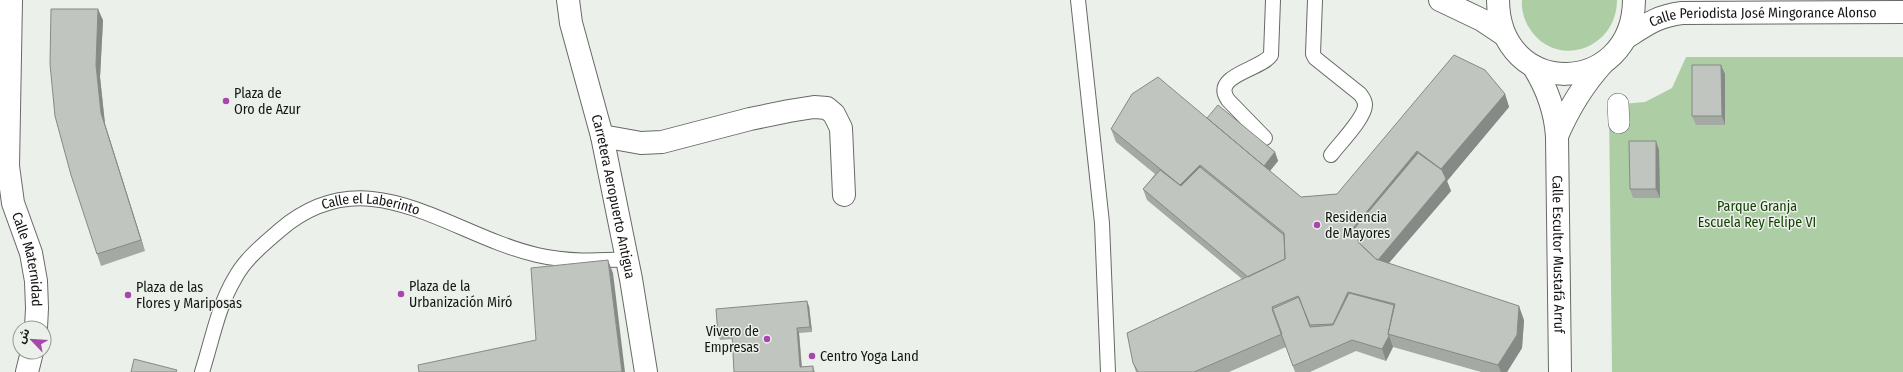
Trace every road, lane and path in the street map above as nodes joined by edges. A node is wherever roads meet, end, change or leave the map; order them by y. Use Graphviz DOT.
graph roads {
  1 [pos="11,0"];
  2 [pos="554,0"];
  3 [pos="568,0"];
  4 [pos="1078,0"];
  5 [pos="1273,0"];
  6 [pos="1315,0"];
  7 [pos="1440,0"];
  8 [pos="1498,0"];
  9 [pos="1634,0"];
  10 [pos="1903,12"];
  11 [pos="570,23"];
  12 [pos="1503,34"];
  13 [pos="1627,37"];
  14 [pos="1603,63"];
  15 [pos="1533,66"];
  16 [pos="602,136"];
  17 [pos="1557,136"];
  18 [pos="1265,138"];
  19 [pos="1331,156"];
  20 [pos="844,195"];
  21 [pos="627,259"];
  22 [pos="36,320"];
  23 [pos="30,360"];
  24 [pos="28,372"];
  25 [pos="202,372"];
  26 [pos="646,372"];
  27 [pos="1108,372"];
  28 [pos="1560,372"];
  1 -- 22 [label="street, Calle Maternidad"];
  2 -- 11 [label="street, Carretera Aeropuerto Antigua"];
  3 -- 11 [label="street, Carretera Aeropuerto Antigua"];
  4 -- 27 [label="lane"];
  5 -- 18 [label="lane"];
  6 -- 19 [label="lane"];
  7 -- 12 [label="street"];
  8 -- 12 [label="street"];
  9 -- 13 [label="street"];
  10 -- 13 [label="street, Calle Periodista José Mingorance Alonso"];
  11 -- 16 [label="street, Carretera Aeropuerto Antigua"];
  12 -- 15 [label="street"];
  13 -- 14 [label="street"];
  14 -- 15 [label="street"];
  14 -- 17 [label="street, Calle Escultor Mustafá Arruf"];
  15 -- 17 [label="street, Calle Escultor Mustafá Arruf"];
  16 -- 20 [label="street"];
  16 -- 21 [label="street, Carretera Aeropuerto Antigua"];
  17 -- 28 [label="street, Calle Escultor Mustafá Arruf"];
  21 -- 25 [label="lane, Calle el Laberinto"];
  21 -- 26 [label="street, Carretera Aeropuerto Antigua"];
  23 -- 24 [label="street"];
}
